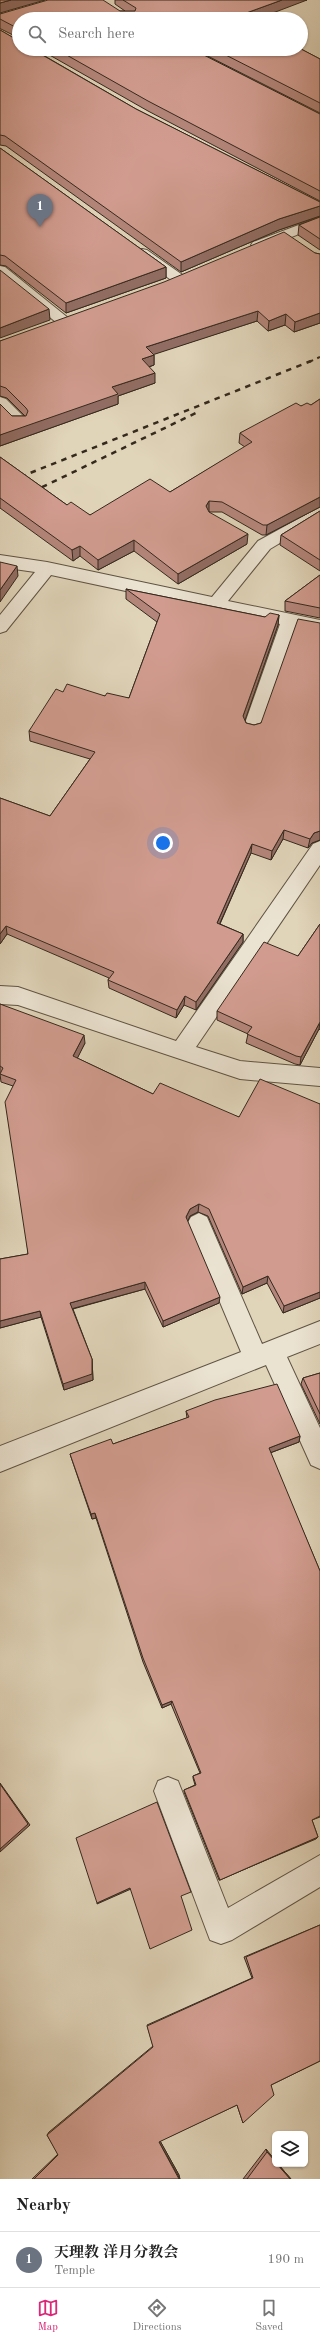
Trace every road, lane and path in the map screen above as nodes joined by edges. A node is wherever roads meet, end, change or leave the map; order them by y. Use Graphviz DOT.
graph roads {
  1 [pos="320,221"];
  2 [pos="284,234"];
  3 [pos="302,246"];
  4 [pos="134,247"];
  5 [pos="242,252"];
  6 [pos="0,270"];
  7 [pos="193,273"];
  8 [pos="179,279"];
  9 [pos="164,284"];
  10 [pos="77,315"];
  11 [pos="62,320"];
  12 [pos="48,326"];
  13 [pos="0,402"];
  14 [pos="20,422"];
  15 [pos="320,512"];
  16 [pos="0,561"];
  17 [pos="47,568"];
  18 [pos="216,604"];
  19 [pos="290,620"];
  20 [pos="320,626"];
  21 [pos="0,627"];
  22 [pos="253,726"];
  23 [pos="320,849"];
  24 [pos="0,994"];
  25 [pos="181,1052"];
  26 [pos="320,1077"];
  27 [pos="199,1224"];
  28 [pos="320,1332"];
  29 [pos="263,1354"];
  30 [pos="320,1456"];
  31 [pos="0,1459"];
  32 [pos="168,1791"];
  33 [pos="320,1870"];
  1 -- 2 [label="street"];
  2 -- 3 [label="street"];
  2 -- 5 [label="street"];
  4 -- 8 [label="street"];
  6 -- 11 [label="street"];
  7 -- 8 [label="street"];
  8 -- 9 [label="street"];
  10 -- 11 [label="street"];
  11 -- 12 [label="street"];
  13 -- 14 [label="street"];
  15 -- 18 [label="street"];
  16 -- 17 [label="street"];
  17 -- 18 [label="street"];
  17 -- 21 [label="street"];
  18 -- 19 [label="street"];
  19 -- 20 [label="street"];
  19 -- 22 [label="street"];
  23 -- 25 [label="street"];
  24 -- 25 [label="street"];
  25 -- 26 [label="street"];
  27 -- 29 [label="street"];
  28 -- 29 [label="street"];
  29 -- 30 [label="street"];
  29 -- 31 [label="street"];
  32 -- 33 [label="street"];
}
